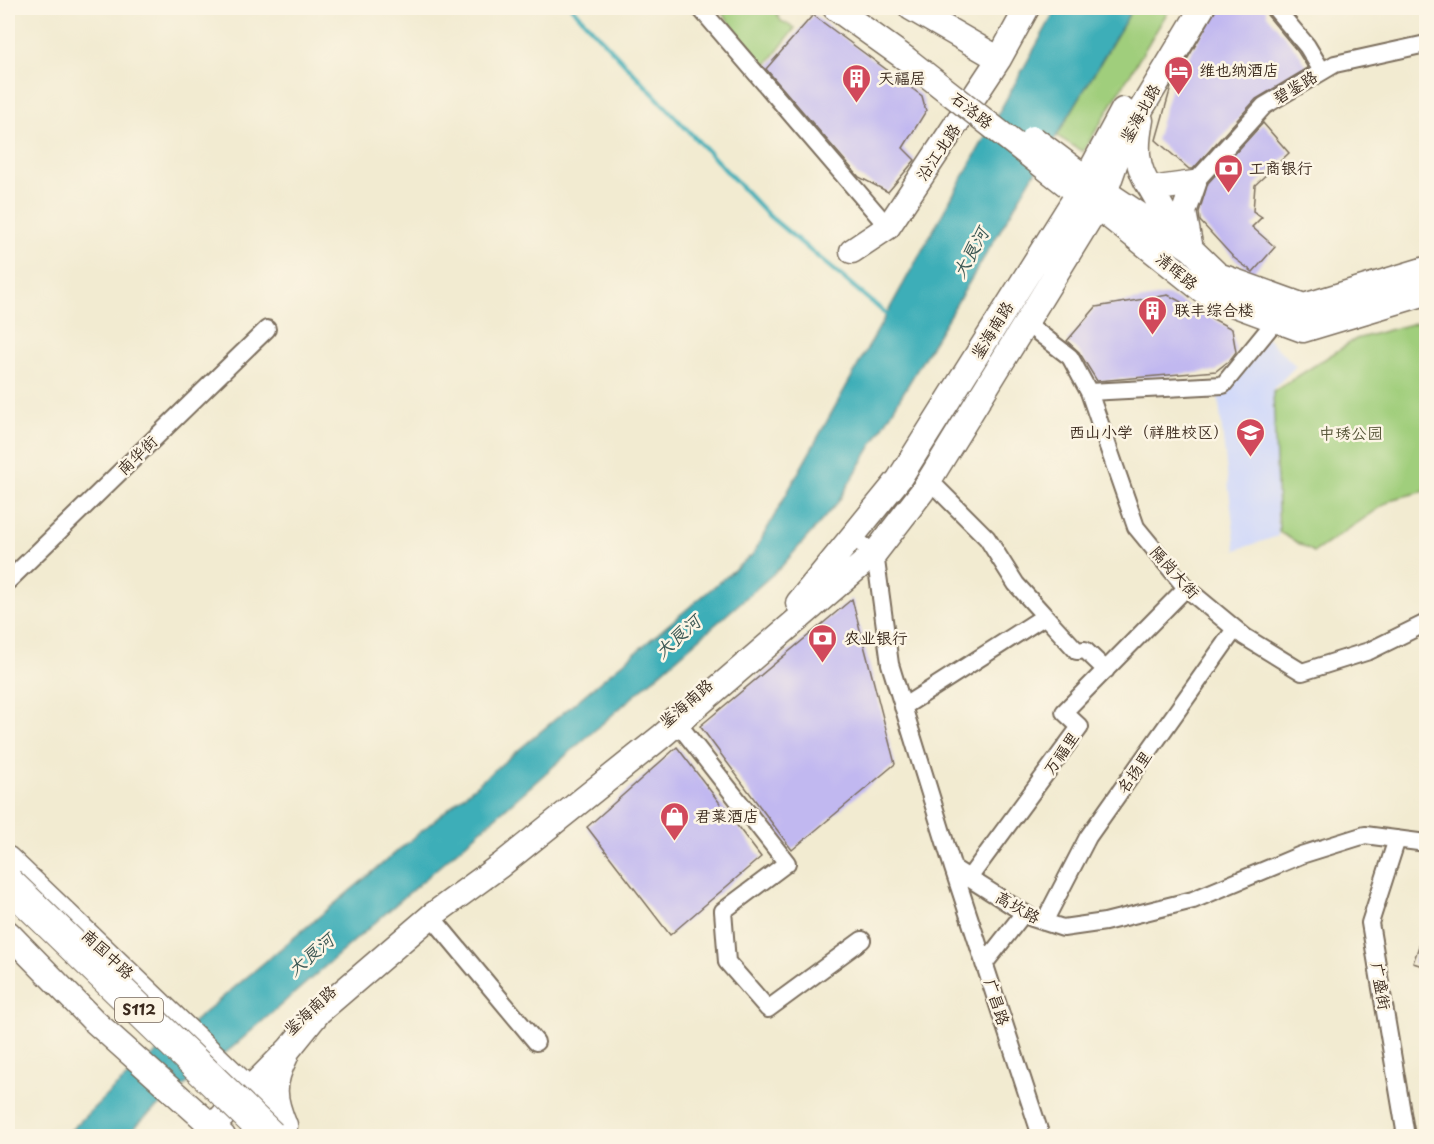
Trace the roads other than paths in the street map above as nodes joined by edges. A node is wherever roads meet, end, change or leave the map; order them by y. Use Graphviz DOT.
graph roads {
  1 [pos="700,8"];
  2 [pos="835,8"];
  3 [pos="856,8"];
  4 [pos="910,8"];
  5 [pos="1027,8"];
  6 [pos="1184,8"];
  7 [pos="1202,8"];
  8 [pos="1275,8"];
  9 [pos="1426,44"];
  10 [pos="909,53"];
  11 [pos="999,59"];
  12 [pos="1322,72"];
  13 [pos="1143,105"];
  14 [pos="1194,183"];
  15 [pos="1085,187"];
  16 [pos="1151,189"];
  17 [pos="888,227"];
  18 [pos="1186,246"];
  19 [pos="852,251"];
  20 [pos="1426,269"];
  21 [pos="1426,293"];
  22 [pos="1276,320"];
  23 [pos="1026,323"];
  24 [pos="267,329"];
  25 [pos="1089,392"];
  26 [pos="931,482"];
  27 [pos="853,538"];
  28 [pos="875,553"];
  29 [pos="8,581"];
  30 [pos="1186,588"];
  31 [pos="1045,616"];
  32 [pos="1426,623"];
  33 [pos="1235,629"];
  34 [pos="1106,670"];
  35 [pos="903,707"];
  36 [pos="675,719"];
  37 [pos="1397,839"];
  38 [pos="1426,843"];
  39 [pos="8,859"];
  40 [pos="953,868"];
  41 [pos="969,878"];
  42 [pos="8,884"];
  43 [pos="8,906"];
  44 [pos="1024,913"];
  45 [pos="431,916"];
  46 [pos="1044,922"];
  47 [pos="8,933"];
  48 [pos="862,940"];
  49 [pos="984,964"];
  50 [pos="129,974"];
  51 [pos="93,1020"];
  52 [pos="536,1042"];
  53 [pos="289,1049"];
  54 [pos="244,1085"];
  55 [pos="210,1129"];
  56 [pos="284,1133"];
  57 [pos="185,1137"];
  58 [pos="247,1137"];
  59 [pos="1041,1137"];
  60 [pos="1406,1137"];
  1 -- 17 [label="street"];
  2 -- 10 [label="main road, 石洛路"];
  3 -- 10 [label="main road, 石洛路"];
  4 -- 11 [label="main road"];
  5 -- 11 [label="main road, 沿江北路"];
  6 -- 15 [label="main road, 鉴海北路"];
  7 -- 13 [label="main road, 鉴海北路"];
  8 -- 12 [label="street"];
  9 -- 12 [label="street, 碧鉴路"];
  10 -- 15 [label="main road, 石洛路, bridge"];
  11 -- 17 [label="main road, 沿江北路"];
  12 -- 14 [label="street, 碧鉴路"];
  13 -- 15 [label="main road, 鉴海北路"];
  13 -- 16 [label="main road"];
  14 -- 16 [label="main road"];
  14 -- 18 [label="main road"];
  15 -- 18 [label="main road, 清晖路"];
  15 -- 22 [label="main road, 清晖路"];
  15 -- 23 [label="main road, 鉴海南路"];
  15 -- 27 [label="main road, 鉴海南路"];
  16 -- 18 [label="main road"];
  17 -- 19 [label="main road, 沿江北路"];
  18 -- 20 [label="main road, 清晖路"];
  21 -- 22 [label="main road, 清晖路"];
  22 -- 25 [label="street"];
  23 -- 25 [label="street, 隔岗大街"];
  23 -- 28 [label="main road, 鉴海南路"];
  24 -- 29 [label="street, 南华街"];
  25 -- 30 [label="street, 隔岗大街"];
  26 -- 31 [label="street"];
  27 -- 28 [label="street"];
  27 -- 36 [label="main road, 鉴海南路"];
  28 -- 35 [label="street"];
  28 -- 36 [label="main road, 鉴海南路"];
  30 -- 33 [label="street, 隔岗大街"];
  30 -- 34 [label="street, 万福里"];
  31 -- 34 [label="street"];
  31 -- 35 [label="street"];
  32 -- 33 [label="street, 隔岗大街"];
  33 -- 46 [label="street, 名扬里"];
  34 -- 41 [label="street, 万福里"];
  35 -- 40 [label="street"];
  36 -- 45 [label="main road, 鉴海南路"];
  36 -- 48 [label="street"];
  36 -- 54 [label="main road, 鉴海南路"];
  37 -- 38 [label="street, 高坎路"];
  37 -- 46 [label="street, 高坎路"];
  37 -- 60 [label="street, 广盛街"];
  39 -- 50 [label="main road, 南国中路"];
  40 -- 41 [label="street, 高坎路"];
  40 -- 49 [label="street, 广昌路"];
  41 -- 44 [label="street, 高坎路"];
  42 -- 56 [label="highway, 南国中路 / S112, bridge"];
  43 -- 58 [label="highway, S112"];
  44 -- 46 [label="street, 高坎路"];
  44 -- 49 [label="street"];
  45 -- 52 [label="street"];
  45 -- 53 [label="main road, 鉴海南路"];
  47 -- 51 [label="main road"];
  49 -- 59 [label="street, 广昌路"];
  50 -- 51 [label="main road"];
  50 -- 54 [label="main road, 南国中路"];
  51 -- 55 [label="main road"];
  53 -- 54 [label="main road, 鉴海南路"];
  53 -- 56 [label="main road"];
  54 -- 55 [label="main road, 鉴海南路"];
  54 -- 56 [label="main road, 南国中路"];
  55 -- 57 [label="main road, 鉴海南路"];
}
